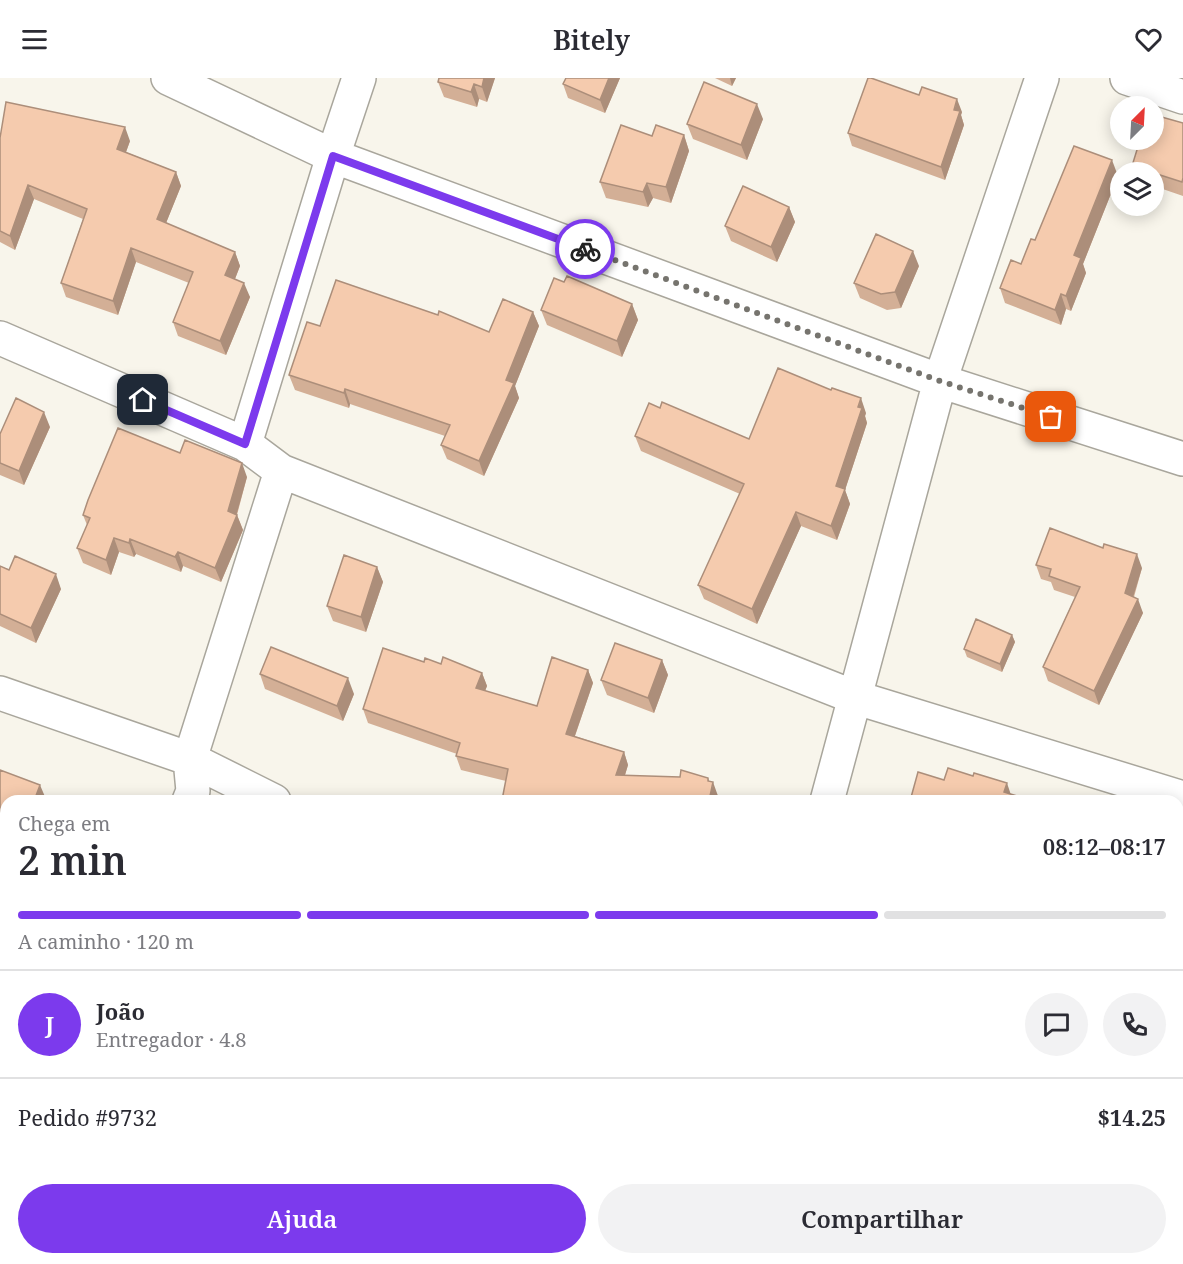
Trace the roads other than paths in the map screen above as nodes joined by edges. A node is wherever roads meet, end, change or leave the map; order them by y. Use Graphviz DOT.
graph roads {
  1 [pos="168,78"];
  2 [pos="360,78"];
  3 [pos="1042,78"];
  4 [pos="1127,78"];
  5 [pos="1183,97"];
  6 [pos="333,156"];
  7 [pos="0,338"];
  8 [pos="940,381"];
  9 [pos="245,444"];
  10 [pos="1183,459"];
  11 [pos="281,471"];
  12 [pos="0,693"];
  13 [pos="854,697"];
  14 [pos="190,759"];
  15 [pos="191,795"];
  16 [pos="262,795"];
  17 [pos="829,795"];
  18 [pos="1173,795"];
  1 -- 6 [label="street"];
  2 -- 6 [label="street"];
  3 -- 8 [label="street"];
  4 -- 5 [label="street"];
  6 -- 8 [label="street"];
  6 -- 9 [label="street"];
  7 -- 9 [label="street"];
  8 -- 10 [label="street"];
  8 -- 13 [label="street"];
  9 -- 11 [label="street"];
  11 -- 13 [label="street"];
  11 -- 14 [label="street"];
  12 -- 14 [label="street"];
  13 -- 17 [label="street"];
  13 -- 18 [label="street"];
  14 -- 15 [label="street"];
  14 -- 16 [label="street"];
}
